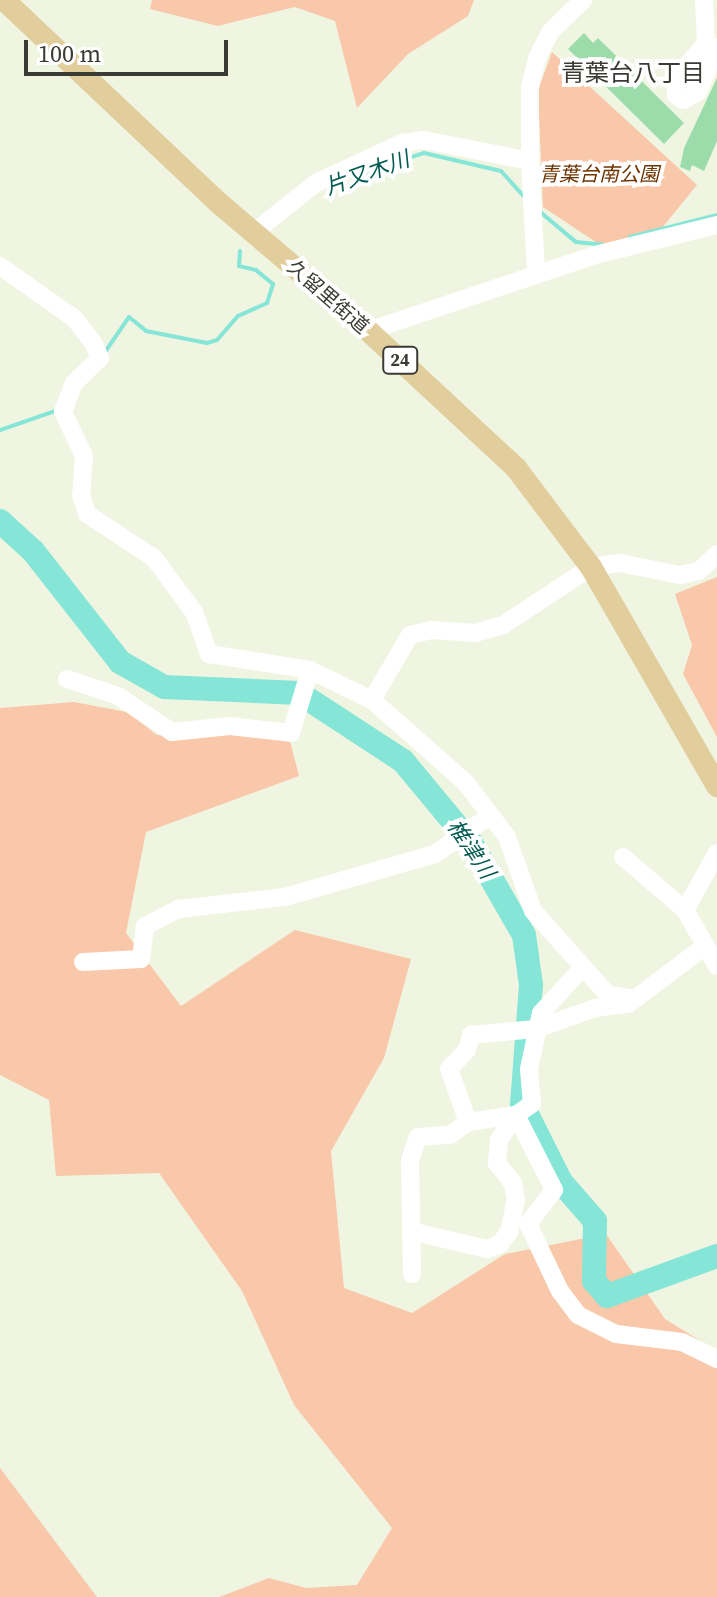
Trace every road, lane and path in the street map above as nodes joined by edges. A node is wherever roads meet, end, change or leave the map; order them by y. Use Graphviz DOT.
graph roads {
  1 [pos="4,0"];
  2 [pos="583,0"];
  3 [pos="704,0"];
  4 [pos="717,47"];
  5 [pos="530,161"];
  6 [pos="717,225"];
  7 [pos="253,233"];
  8 [pos="0,266"];
  9 [pos="536,273"];
  10 [pos="368,331"];
  11 [pos="717,554"];
  12 [pos="591,567"];
  13 [pos="310,670"];
  14 [pos="67,679"];
  15 [pos="372,700"];
  16 [pos="717,786"];
  17 [pos="491,815"];
  18 [pos="717,853"];
  19 [pos="623,857"];
  20 [pos="685,910"];
  21 [pos="705,946"];
  22 [pos="83,962"];
  23 [pos="717,966"];
  24 [pos="583,967"];
  25 [pos="635,999"];
  26 [pos="536,1029"];
  27 [pos="516,1115"];
  28 [pos="468,1122"];
  29 [pos="415,1232"];
  30 [pos="412,1274"];
  31 [pos="717,1359"];
  1 -- 7 [label="main road, 久留里街道 / 24"];
  2 -- 5 [label="street"];
  3 -- 4 [label="street"];
  5 -- 7 [label="street"];
  5 -- 9 [label="street"];
  6 -- 9 [label="street"];
  7 -- 10 [label="main road, 久留里街道 / 24"];
  8 -- 13 [label="street"];
  9 -- 10 [label="street"];
  10 -- 12 [label="main road, 久留里街道 / 24"];
  11 -- 12 [label="street"];
  12 -- 15 [label="street"];
  12 -- 16 [label="main road, 久留里街道 / 24"];
  13 -- 14 [label="street"];
  13 -- 15 [label="street"];
  15 -- 17 [label="street"];
  17 -- 22 [label="street"];
  17 -- 24 [label="street"];
  18 -- 20 [label="street"];
  19 -- 20 [label="street"];
  20 -- 21 [label="street"];
  21 -- 23 [label="street"];
  21 -- 25 [label="street"];
  24 -- 25 [label="street"];
  24 -- 26 [label="street"];
  25 -- 26 [label="street"];
  26 -- 27 [label="street"];
  26 -- 28 [label="street"];
  27 -- 28 [label="street"];
  27 -- 29 [label="street"];
  27 -- 31 [label="street"];
  28 -- 29 [label="street"];
  29 -- 30 [label="street"];
}
